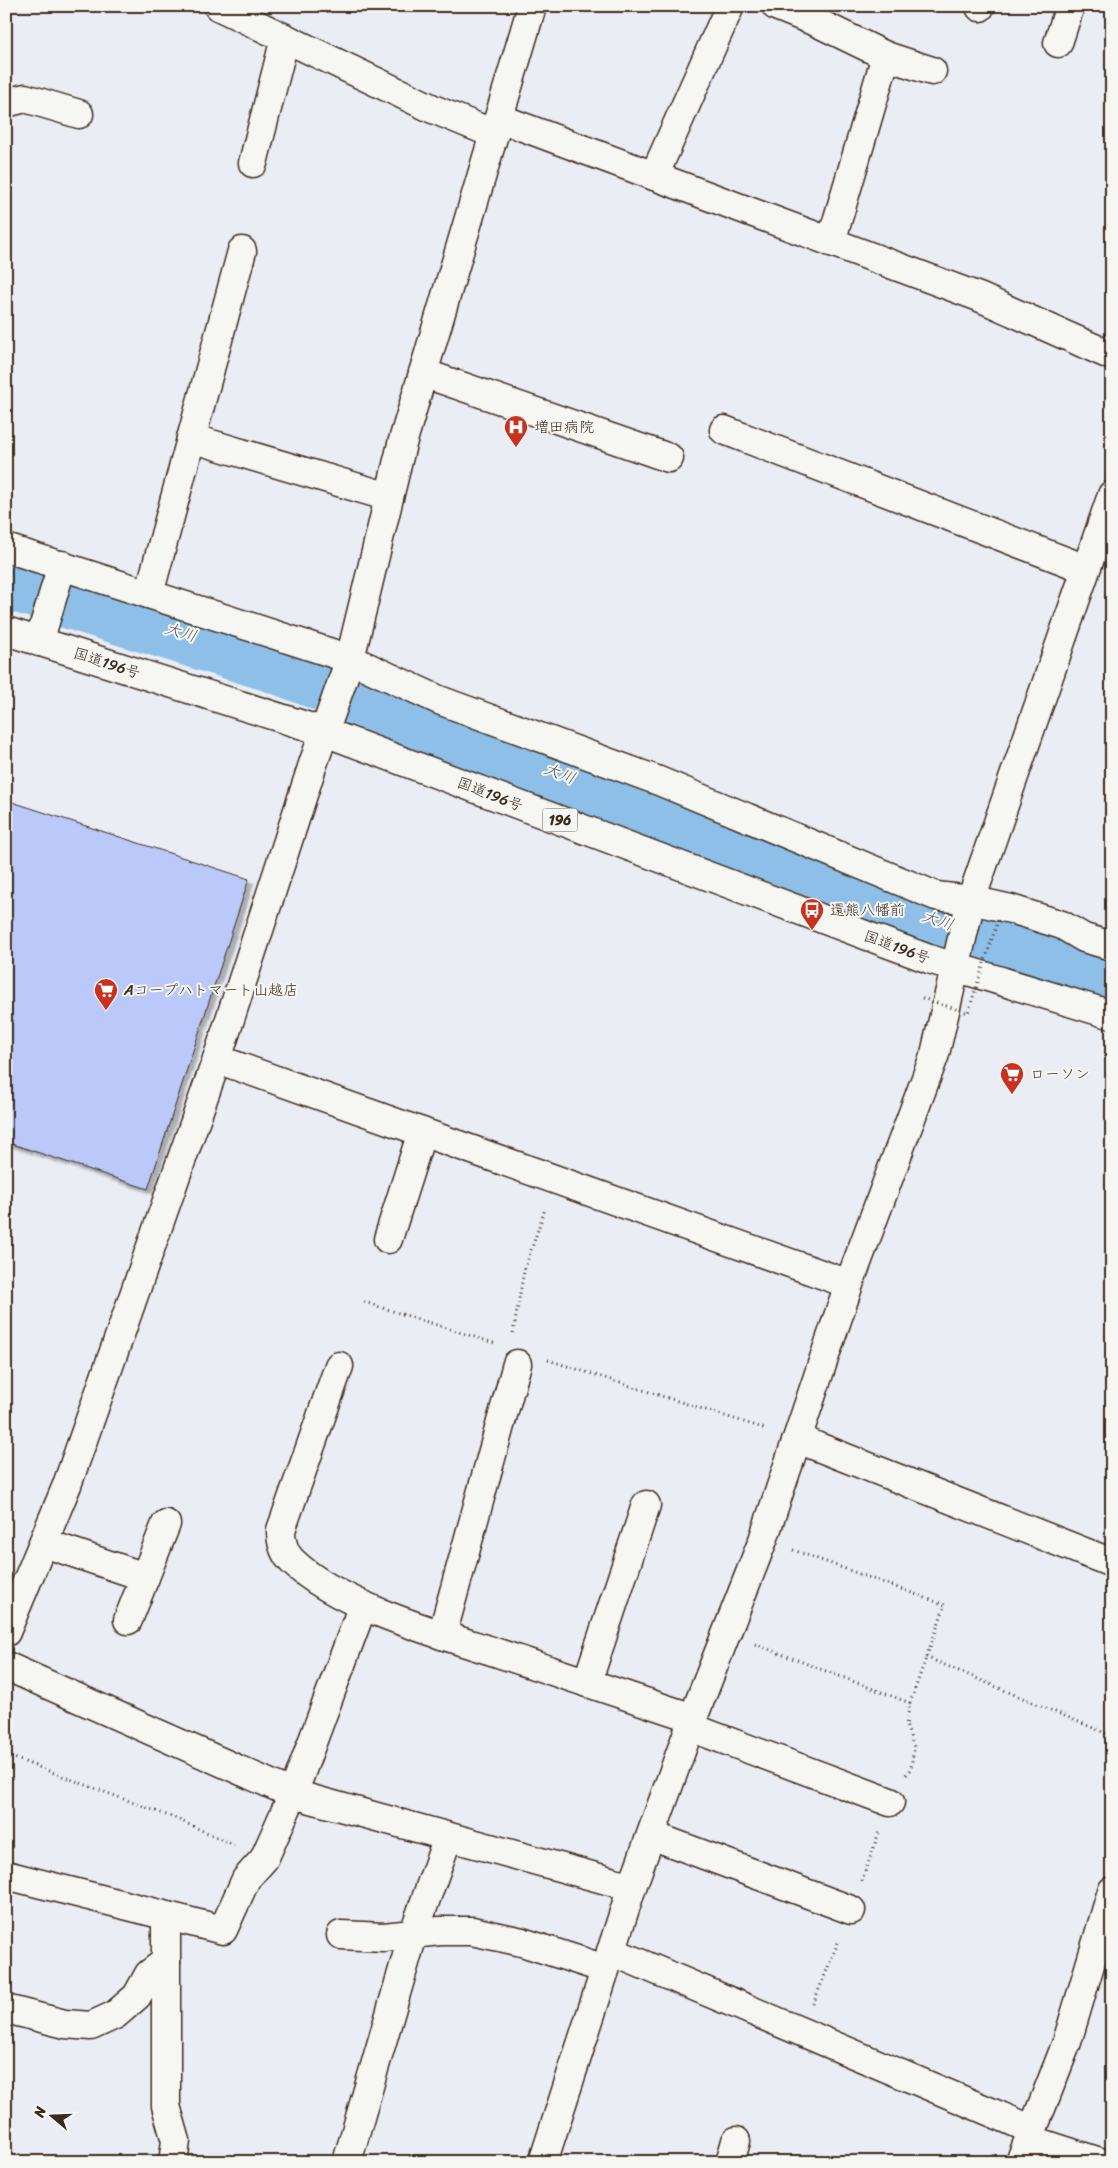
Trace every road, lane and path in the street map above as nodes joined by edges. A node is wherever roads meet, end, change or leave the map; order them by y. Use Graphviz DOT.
graph roads {
  1 [pos="218,6"];
  2 [pos="532,6"];
  3 [pos="730,6"];
  4 [pos="776,6"];
  5 [pos="1070,6"];
  6 [pos="286,38"];
  7 [pos="1058,43"];
  8 [pos="886,56"];
  9 [pos="932,71"];
  10 [pos="6,103"];
  11 [pos="79,114"];
  12 [pos="497,126"];
  13 [pos="253,163"];
  14 [pos="654,176"];
  15 [pos="831,242"];
  16 [pos="242,251"];
  17 [pos="1112,356"];
  18 [pos="423,373"];
  19 [pos="724,430"];
  20 [pos="191,438"];
  21 [pos="669,458"];
  22 [pos="1112,495"];
  23 [pos="389,497"];
  24 [pos="6,548"];
  25 [pos="1086,569"];
  26 [pos="60,571"];
  27 [pos="149,594"];
  28 [pos="6,631"];
  29 [pos="39,642"];
  30 [pos="349,664"];
  31 [pos="324,732"];
  32 [pos="969,909"];
  33 [pos="999,917"];
  34 [pos="1112,946"];
  35 [pos="957,957"];
  36 [pos="922,998"];
  37 [pos="1112,1015"];
  38 [pos="217,1059"];
  39 [pos="422,1132"];
  40 [pos="555,1180"];
  41 [pos="388,1239"];
  42 [pos="849,1284"];
  43 [pos="364,1302"];
  44 [pos="514,1356"];
  45 [pos="547,1360"];
  46 [pos="339,1366"];
  47 [pos="798,1439"];
  48 [pos="646,1505"];
  49 [pos="166,1524"];
  50 [pos="763,1540"];
  51 [pos="44,1543"];
  52 [pos="1112,1564"];
  53 [pos="145,1577"];
  54 [pos="12,1603"];
  55 [pos="363,1605"];
  56 [pos="128,1620"];
  57 [pos="6,1632"];
  58 [pos="726,1633"];
  59 [pos="442,1635"];
  60 [pos="926,1657"];
  61 [pos="6,1666"];
  62 [pos="587,1683"];
  63 [pos="910,1703"];
  64 [pos="691,1723"];
  65 [pos="1112,1736"];
  66 [pos="6,1755"];
  67 [pos="293,1794"];
  68 [pos="890,1802"];
  69 [pos="651,1835"];
  70 [pos="448,1837"];
  71 [pos="264,1859"];
  72 [pos="6,1875"];
  73 [pos="632,1887"];
  74 [pos="1112,1891"];
  75 [pos="851,1910"];
  76 [pos="166,1916"];
  77 [pos="341,1935"];
  78 [pos="413,1935"];
  79 [pos="166,1960"];
  80 [pos="608,1960"];
  81 [pos="6,2009"];
  82 [pos="802,2032"];
  83 [pos="1027,2144"];
  84 [pos="173,2162"];
  85 [pos="347,2162"];
  86 [pos="543,2162"];
  87 [pos="1100,2162"];
  1 -- 6 [label="main road"];
  2 -- 12 [label="main road"];
  3 -- 14 [label="main road"];
  4 -- 8 [label="main road"];
  5 -- 7 [label="main road"];
  6 -- 12 [label="main road"];
  6 -- 13 [label="main road"];
  8 -- 9 [label="main road"];
  8 -- 15 [label="main road"];
  10 -- 11 [label="main road"];
  12 -- 14 [label="main road"];
  12 -- 18 [label="main road"];
  14 -- 15 [label="main road"];
  15 -- 17 [label="main road"];
  16 -- 20 [label="main road"];
  18 -- 21 [label="main road"];
  18 -- 23 [label="main road"];
  19 -- 25 [label="main road"];
  20 -- 23 [label="main road"];
  20 -- 27 [label="main road"];
  22 -- 25 [label="main road"];
  23 -- 30 [label="main road"];
  24 -- 26 [label="main road"];
  25 -- 32 [label="main road"];
  26 -- 27 [label="main road"];
  26 -- 29 [label="main road"];
  27 -- 30 [label="main road"];
  28 -- 29 [label="main road, 国道196号 / 196"];
  29 -- 31 [label="main road, 国道196号 / 196"];
  30 -- 31 [label="main road"];
  30 -- 32 [label="main road"];
  31 -- 35 [label="main road, 国道196号 / 196"];
  31 -- 38 [label="main road"];
  32 -- 34 [label="main road"];
  32 -- 35 [label="main road"];
  33 -- 36 [label="path, bridge"];
  35 -- 37 [label="main road, 国道196号 / 196"];
  35 -- 42 [label="main road"];
  38 -- 39 [label="main road"];
  38 -- 51 [label="main road"];
  39 -- 40 [label="main road"];
  39 -- 41 [label="main road"];
  40 -- 42 [label="main road"];
  40 -- 44 [label="path"];
  42 -- 47 [label="main road"];
  43 -- 44 [label="path"];
  44 -- 59 [label="main road"];
  45 -- 47 [label="path"];
  46 -- 55 [label="main road"];
  47 -- 50 [label="main road"];
  47 -- 52 [label="main road"];
  48 -- 62 [label="main road"];
  49 -- 53 [label="main road"];
  50 -- 58 [label="main road"];
  50 -- 60 [label="path"];
  51 -- 53 [label="main road"];
  51 -- 54 [label="main road"];
  53 -- 56 [label="main road"];
  54 -- 57 [label="main road"];
  55 -- 59 [label="main road"];
  55 -- 67 [label="main road"];
  58 -- 63 [label="path"];
  58 -- 64 [label="main road"];
  59 -- 62 [label="main road"];
  60 -- 63 [label="path"];
  60 -- 65 [label="path"];
  61 -- 67 [label="main road"];
  62 -- 64 [label="main road"];
  63 -- 68 [label="path"];
  64 -- 68 [label="main road"];
  64 -- 69 [label="main road"];
  66 -- 71 [label="path"];
  67 -- 70 [label="main road"];
  67 -- 71 [label="main road"];
  68 -- 75 [label="path"];
  69 -- 73 [label="main road"];
  69 -- 75 [label="main road"];
  70 -- 73 [label="main road"];
  70 -- 78 [label="main road"];
  71 -- 76 [label="main road"];
  72 -- 76 [label="main road"];
  73 -- 80 [label="main road"];
  74 -- 83 [label="main road"];
  75 -- 82 [label="path"];
  76 -- 79 [label="main road"];
  77 -- 78 [label="main road"];
  78 -- 80 [label="main road"];
  78 -- 85 [label="main road"];
  79 -- 81 [label="main road"];
  79 -- 84 [label="main road"];
  80 -- 82 [label="main road"];
  80 -- 86 [label="main road"];
  82 -- 83 [label="main road"];
  83 -- 87 [label="main road"];
}
